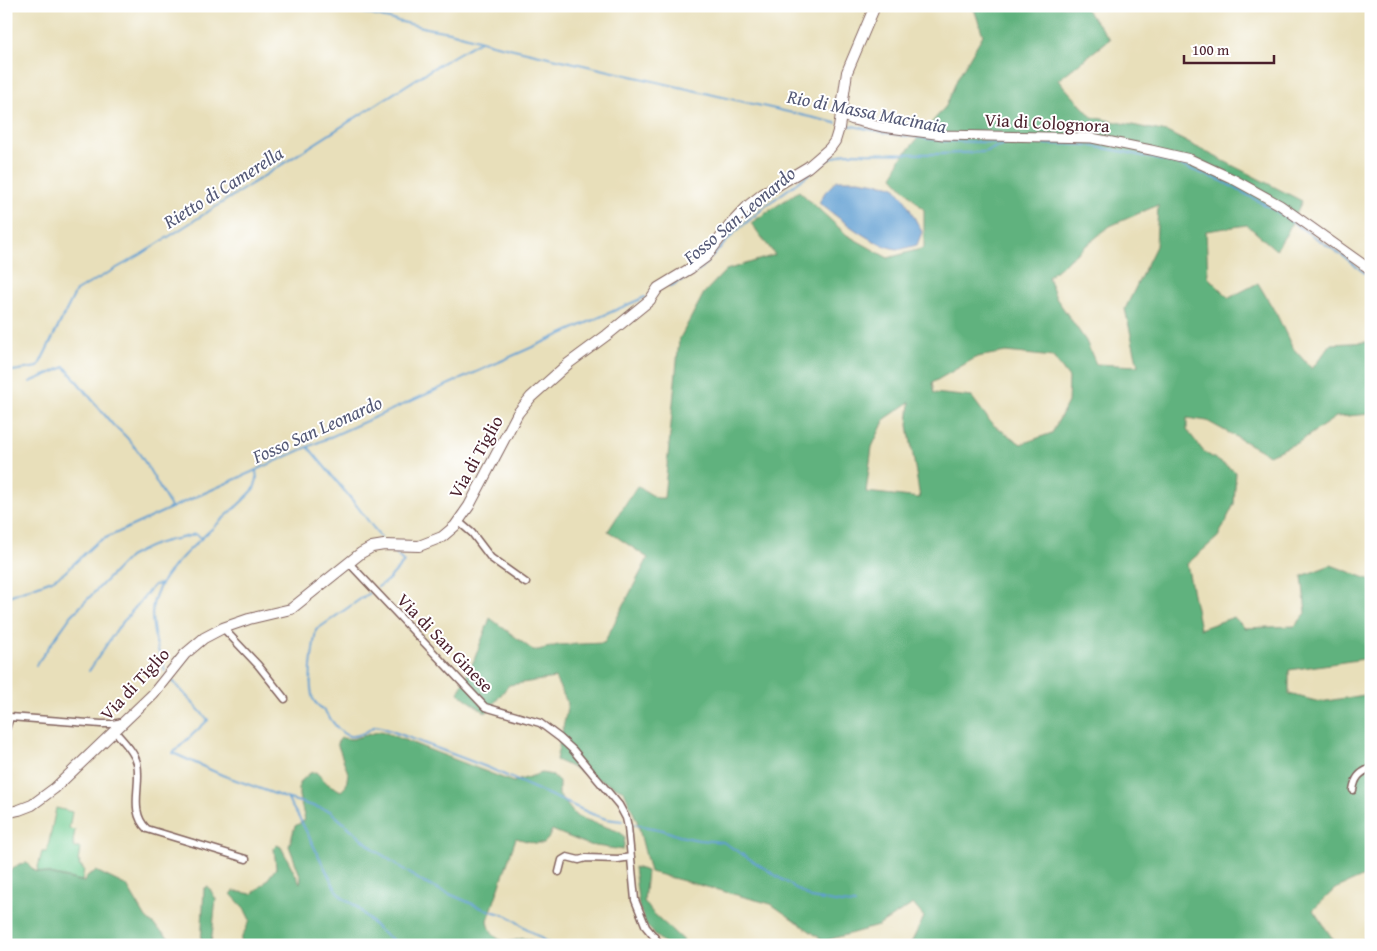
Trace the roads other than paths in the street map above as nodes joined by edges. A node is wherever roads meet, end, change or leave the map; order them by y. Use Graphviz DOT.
graph roads {
  1 [pos="875,6"];
  2 [pos="840,121"];
  3 [pos="1371,270"];
  4 [pos="458,521"];
  5 [pos="349,564"];
  6 [pos="526,583"];
  7 [pos="223,628"];
  8 [pos="285,699"];
  9 [pos="124,722"];
  10 [pos="6,729"];
  11 [pos="114,730"];
  12 [pos="1371,768"];
  13 [pos="1353,790"];
  14 [pos="6,813"];
  15 [pos="631,857"];
  16 [pos="246,859"];
  17 [pos="558,872"];
  18 [pos="1371,941"];
  19 [pos="661,945"];
  20 [pos="1368,945"];
  1 -- 2 [label="main road, Via di Tiglio"];
  2 -- 3 [label="street, Via di Colognora"];
  2 -- 4 [label="main road, Via di Tiglio"];
  4 -- 5 [label="main road, Via di Tiglio"];
  4 -- 6 [label="street"];
  5 -- 7 [label="main road, Via di Tiglio"];
  5 -- 15 [label="street, Via di San Ginese"];
  7 -- 8 [label="street"];
  7 -- 9 [label="main road, Via di Tiglio"];
  9 -- 10 [label="street"];
  9 -- 11 [label="main road, Via di Tiglio"];
  11 -- 14 [label="main road, Via di Tiglio"];
  11 -- 16 [label="street"];
  12 -- 13 [label="street"];
  15 -- 17 [label="street"];
  15 -- 19 [label="street, Via di San Ginese"];
  18 -- 20 [label="street"];
}
